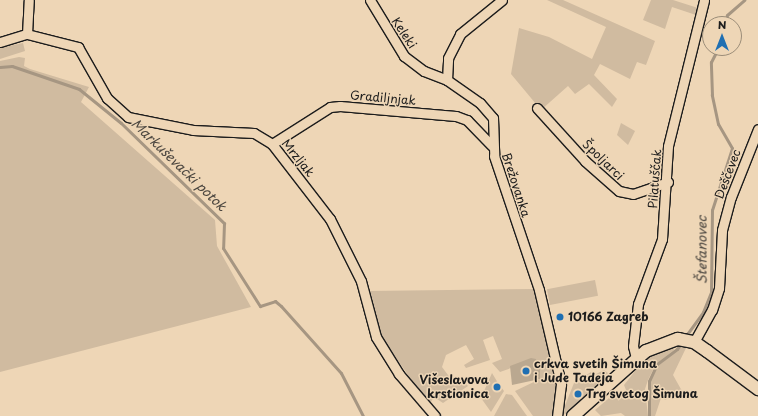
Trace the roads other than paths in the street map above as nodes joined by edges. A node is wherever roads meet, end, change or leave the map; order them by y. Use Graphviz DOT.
graph roads {
  1 [pos="29,0"];
  2 [pos="370,0"];
  3 [pos="502,0"];
  4 [pos="704,0"];
  5 [pos="27,34"];
  6 [pos="0,42"];
  7 [pos="447,80"];
  8 [pos="537,108"];
  9 [pos="758,129"];
  10 [pos="272,144"];
  11 [pos="492,146"];
  12 [pos="668,182"];
  13 [pos="686,340"];
  14 [pos="636,358"];
  15 [pos="758,389"];
  16 [pos="435,416"];
  17 [pos="557,416"];
  18 [pos="573,416"];
  1 -- 5 [label="street"];
  2 -- 7 [label="street, Keleki"];
  3 -- 7 [label="street"];
  4 -- 12 [label="street, Pilatuščak"];
  5 -- 6 [label="street"];
  5 -- 10 [label="street, Mrzljak"];
  7 -- 11 [label="street, Brežovanka"];
  8 -- 12 [label="street, Špoljarci"];
  9 -- 13 [label="street, Deščevec"];
  10 -- 11 [label="street, Gradiljnjak"];
  10 -- 16 [label="street, Mrzljak"];
  11 -- 17 [label="street, Brežovanka"];
  12 -- 14 [label="street, Pilatuščak"];
  13 -- 14 [label="main road"];
  13 -- 15 [label="main road"];
  14 -- 18 [label="main road"];
}
